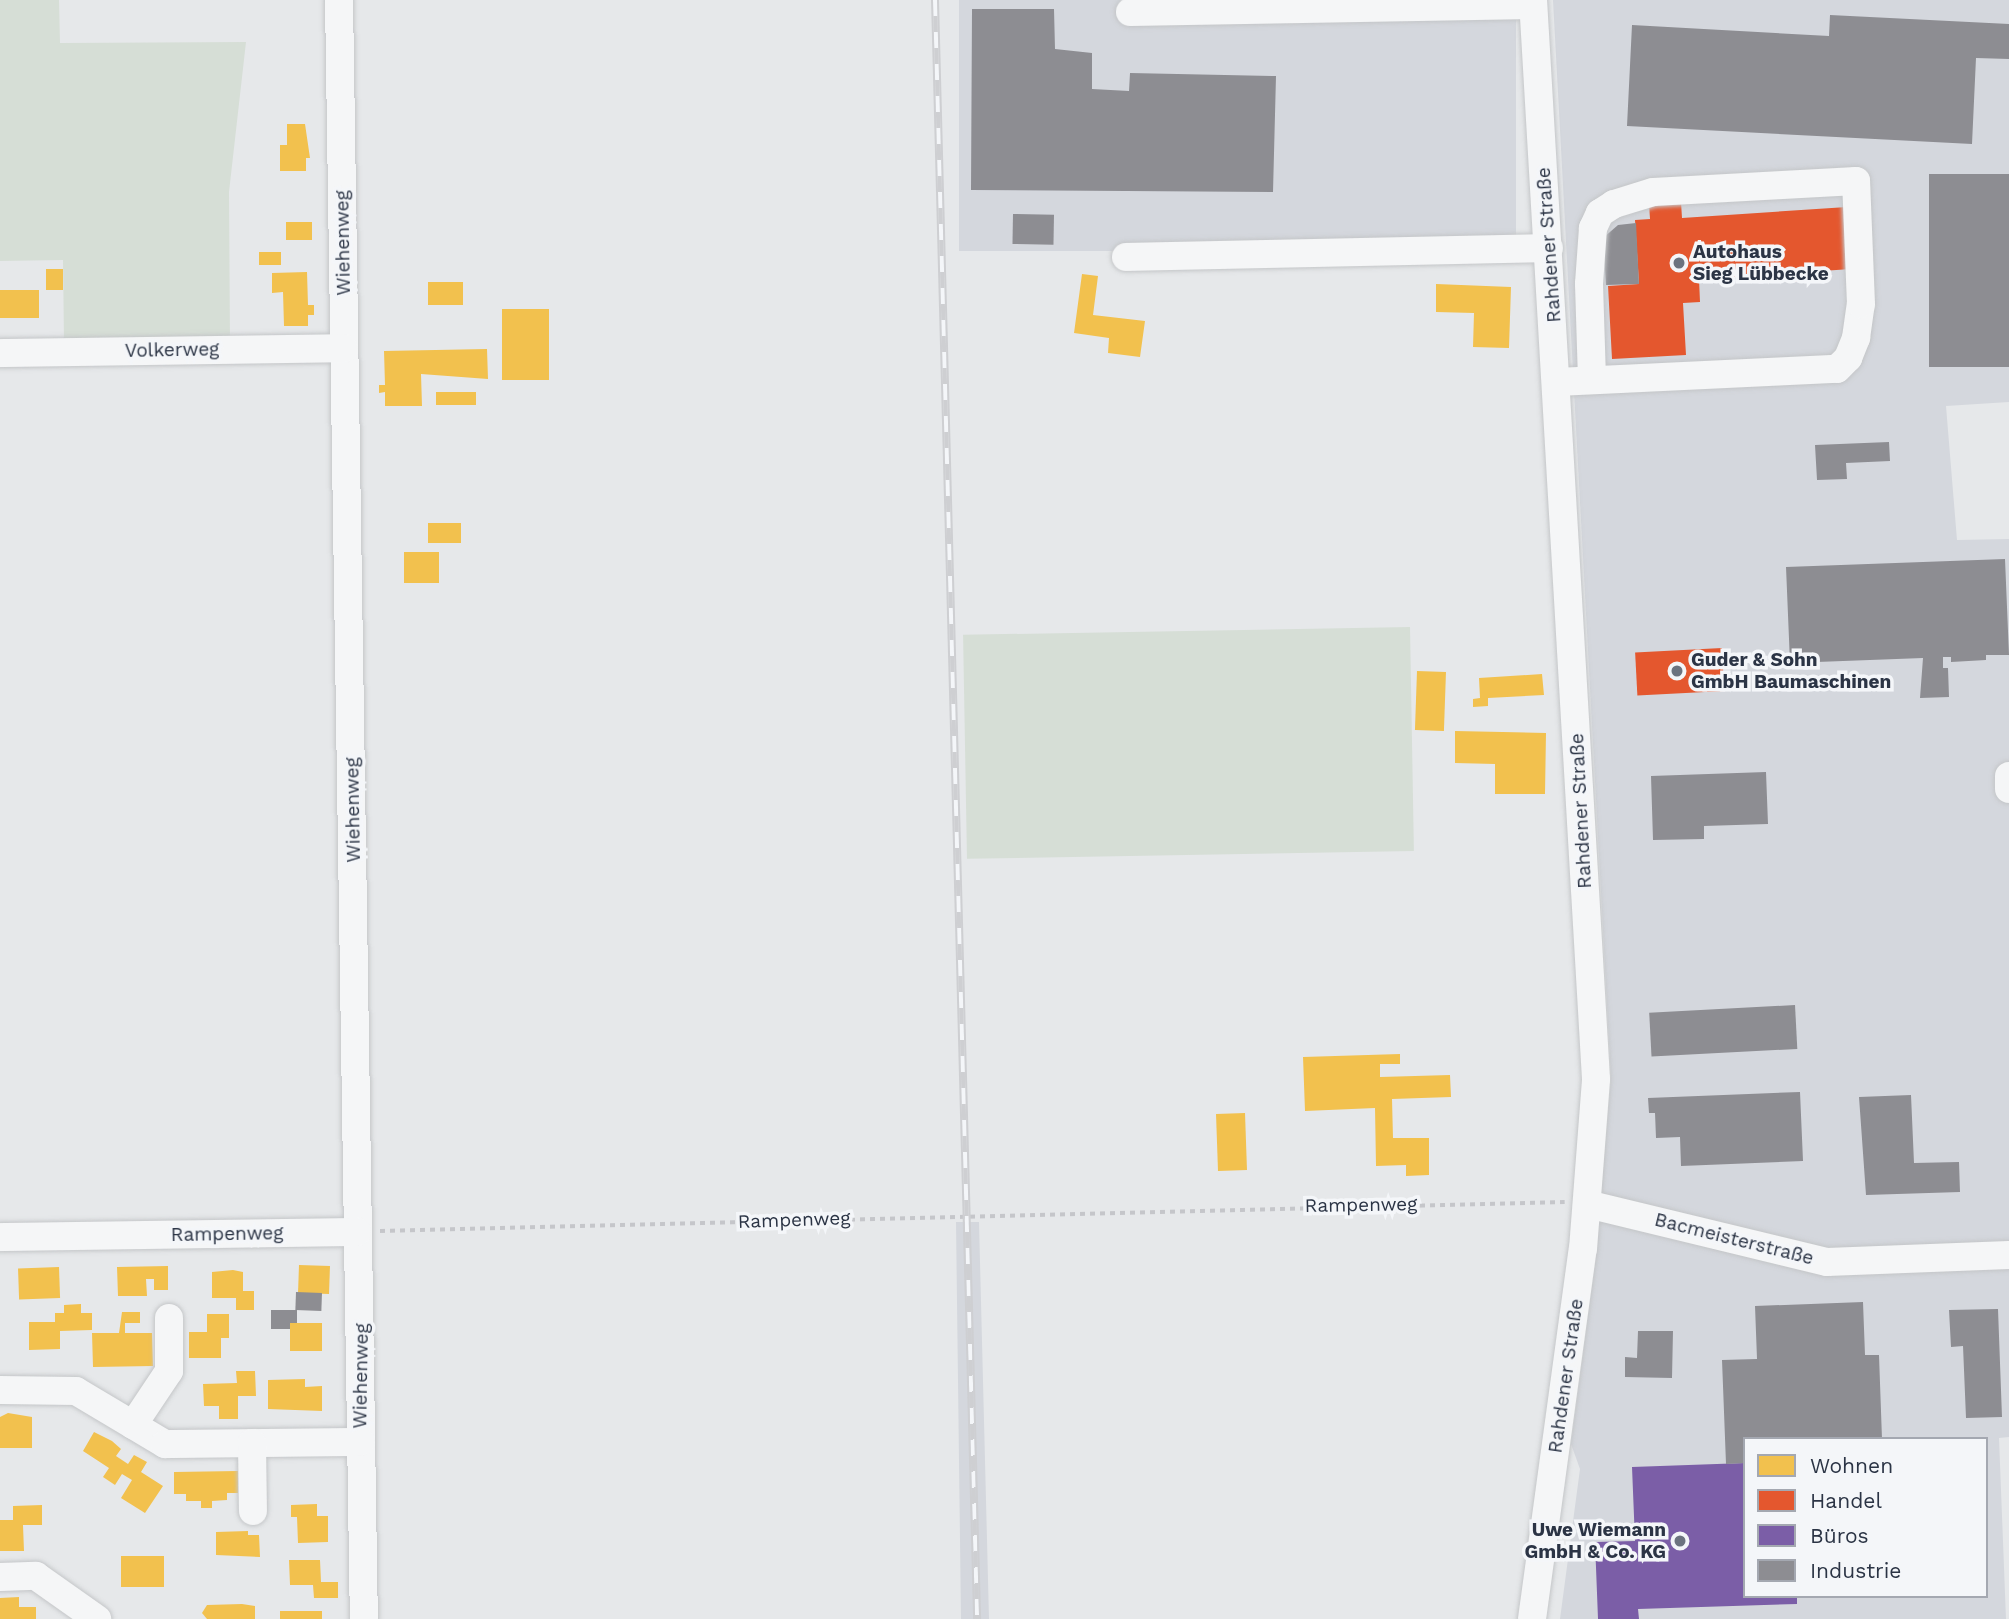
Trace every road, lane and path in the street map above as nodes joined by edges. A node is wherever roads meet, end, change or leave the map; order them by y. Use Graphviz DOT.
graph roads {
  1 [pos="340,0"];
  2 [pos="1533,2"];
  3 [pos="1130,12"];
  4 [pos="1549,248"];
  5 [pos="1126,257"];
  6 [pos="344,348"];
  7 [pos="0,353"];
  8 [pos="1592,380"];
  9 [pos="1557,382"];
  10 [pos="2009,776"];
  11 [pos="2009,789"];
  12 [pos="1587,1204"];
  13 [pos="357,1232"];
  14 [pos="0,1237"];
  15 [pos="2009,1255"];
  16 [pos="169,1318"];
  17 [pos="0,1390"];
  18 [pos="133,1426"];
  19 [pos="361,1442"];
  20 [pos="252,1443"];
  21 [pos="253,1511"];
  22 [pos="0,1577"];
  23 [pos="97,1619"];
  24 [pos="364,1619"];
  25 [pos="1532,1619"];
  1 -- 6 [label="street, Wiehenweg"];
  2 -- 3 [label="street"];
  2 -- 4 [label="street, Rahdener Straße"];
  4 -- 5 [label="street"];
  4 -- 9 [label="street, Rahdener Straße"];
  6 -- 7 [label="street, Volkerweg"];
  6 -- 13 [label="street, Wiehenweg"];
  8 -- 8 [label="street"];
  8 -- 9 [label="street"];
  9 -- 12 [label="street, Rahdener Straße"];
  10 -- 11 [label="street"];
  12 -- 13 [label="path, Rampenweg"];
  12 -- 15 [label="street, Bacmeisterstraße"];
  12 -- 25 [label="street, Rahdener Straße"];
  13 -- 14 [label="street, Rampenweg"];
  13 -- 19 [label="street, Wiehenweg"];
  16 -- 18 [label="street"];
  17 -- 18 [label="street"];
  18 -- 20 [label="street"];
  19 -- 20 [label="street"];
  19 -- 24 [label="street, Wiehenweg"];
  20 -- 21 [label="street"];
  22 -- 23 [label="street"];
}
